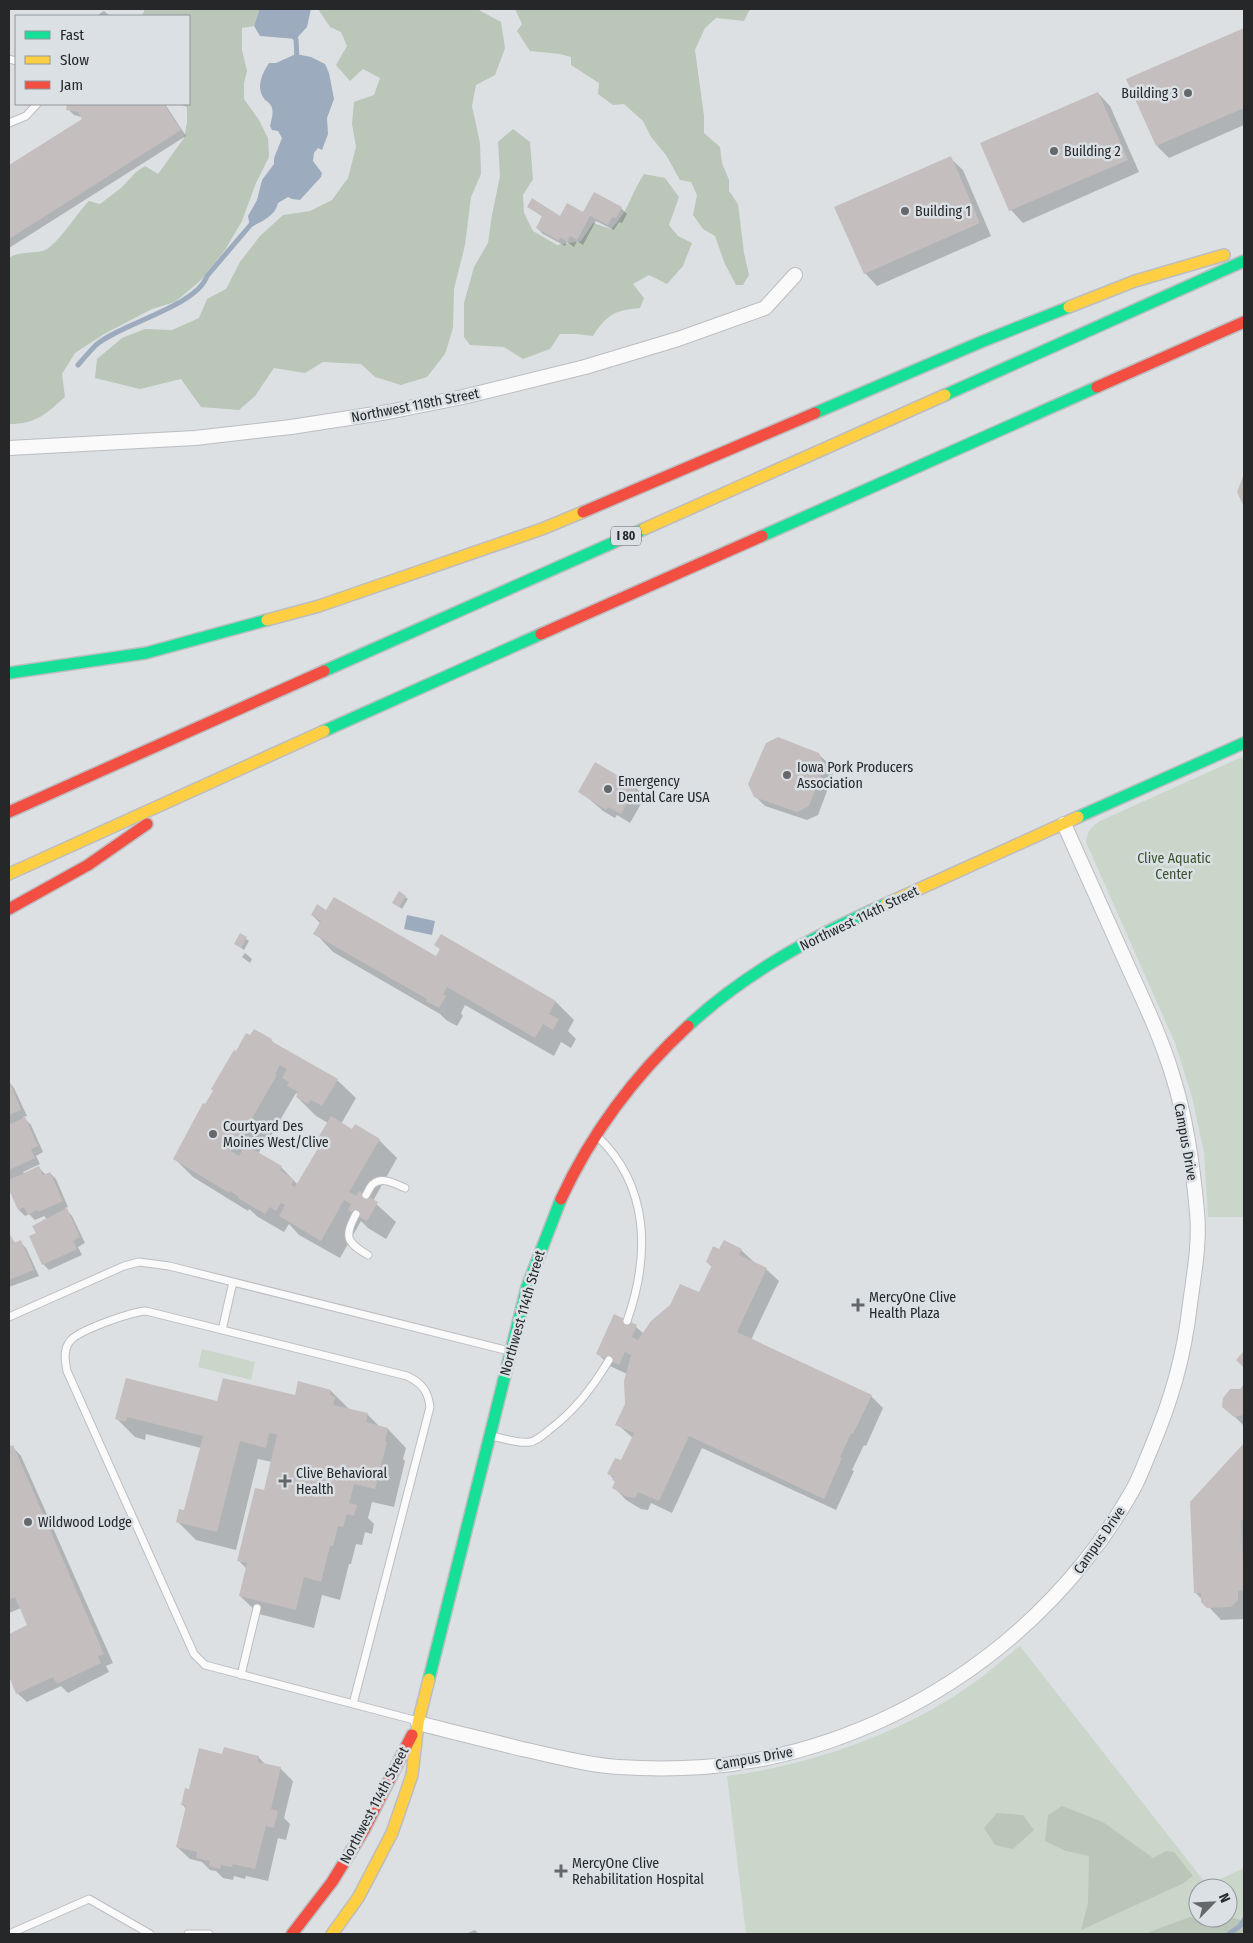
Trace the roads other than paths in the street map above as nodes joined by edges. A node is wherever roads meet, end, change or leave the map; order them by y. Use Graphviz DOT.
graph roads {
  1 [pos="36,105"];
  2 [pos="9,123"];
  3 [pos="1235,251"];
  4 [pos="1244,261"];
  5 [pos="795,275"];
  6 [pos="1244,322"];
  7 [pos="9,448"];
  8 [pos="9,673"];
  9 [pos="1244,743"];
  10 [pos="204,784"];
  11 [pos="9,812"];
  12 [pos="1064,824"];
  13 [pos="11,873"];
  14 [pos="9,909"];
  15 [pos="596,1134"];
  16 [pos="405,1188"];
  17 [pos="366,1195"];
  18 [pos="356,1214"];
  19 [pos="368,1255"];
  20 [pos="233,1282"];
  21 [pos="11,1314"];
  22 [pos="627,1321"];
  23 [pos="222,1330"];
  24 [pos="510,1351"];
  25 [pos="609,1360"];
  26 [pos="489,1435"];
  27 [pos="257,1608"];
  28 [pos="241,1675"];
  29 [pos="353,1704"];
  30 [pos="418,1722"];
  31 [pos="9,1934"];
  32 [pos="150,1934"];
  33 [pos="188,1934"];
  34 [pos="209,1934"];
  35 [pos="292,1934"];
  36 [pos="332,1934"];
  1 -- 2 [label="lane"];
  3 -- 8 [label="main road"];
  4 -- 11 [label="main road, I 80"];
  5 -- 7 [label="street, Northwest 118th Street"];
  6 -- 10 [label="main road"];
  9 -- 12 [label="main road, Northwest 114th Street"];
  10 -- 13 [label="main road"];
  10 -- 14 [label="main road"];
  12 -- 15 [label="main road, Northwest 114th Street"];
  12 -- 30 [label="street, Campus Drive"];
  15 -- 22 [label="lane"];
  15 -- 24 [label="main road, Northwest 114th Street"];
  16 -- 17 [label="lane"];
  18 -- 19 [label="lane"];
  20 -- 21 [label="lane"];
  20 -- 23 [label="lane"];
  20 -- 24 [label="lane"];
  23 -- 28 [label="lane"];
  23 -- 29 [label="lane"];
  24 -- 26 [label="main road, Northwest 114th Street"];
  25 -- 26 [label="lane"];
  26 -- 30 [label="main road, Northwest 114th Street"];
  27 -- 28 [label="lane"];
  28 -- 29 [label="lane"];
  29 -- 30 [label="lane"];
  30 -- 35 [label="main road, Northwest 114th Street"];
  30 -- 36 [label="main road, Northwest 114th Street"];
  31 -- 32 [label="lane"];
  33 -- 34 [label="lane"];
}
